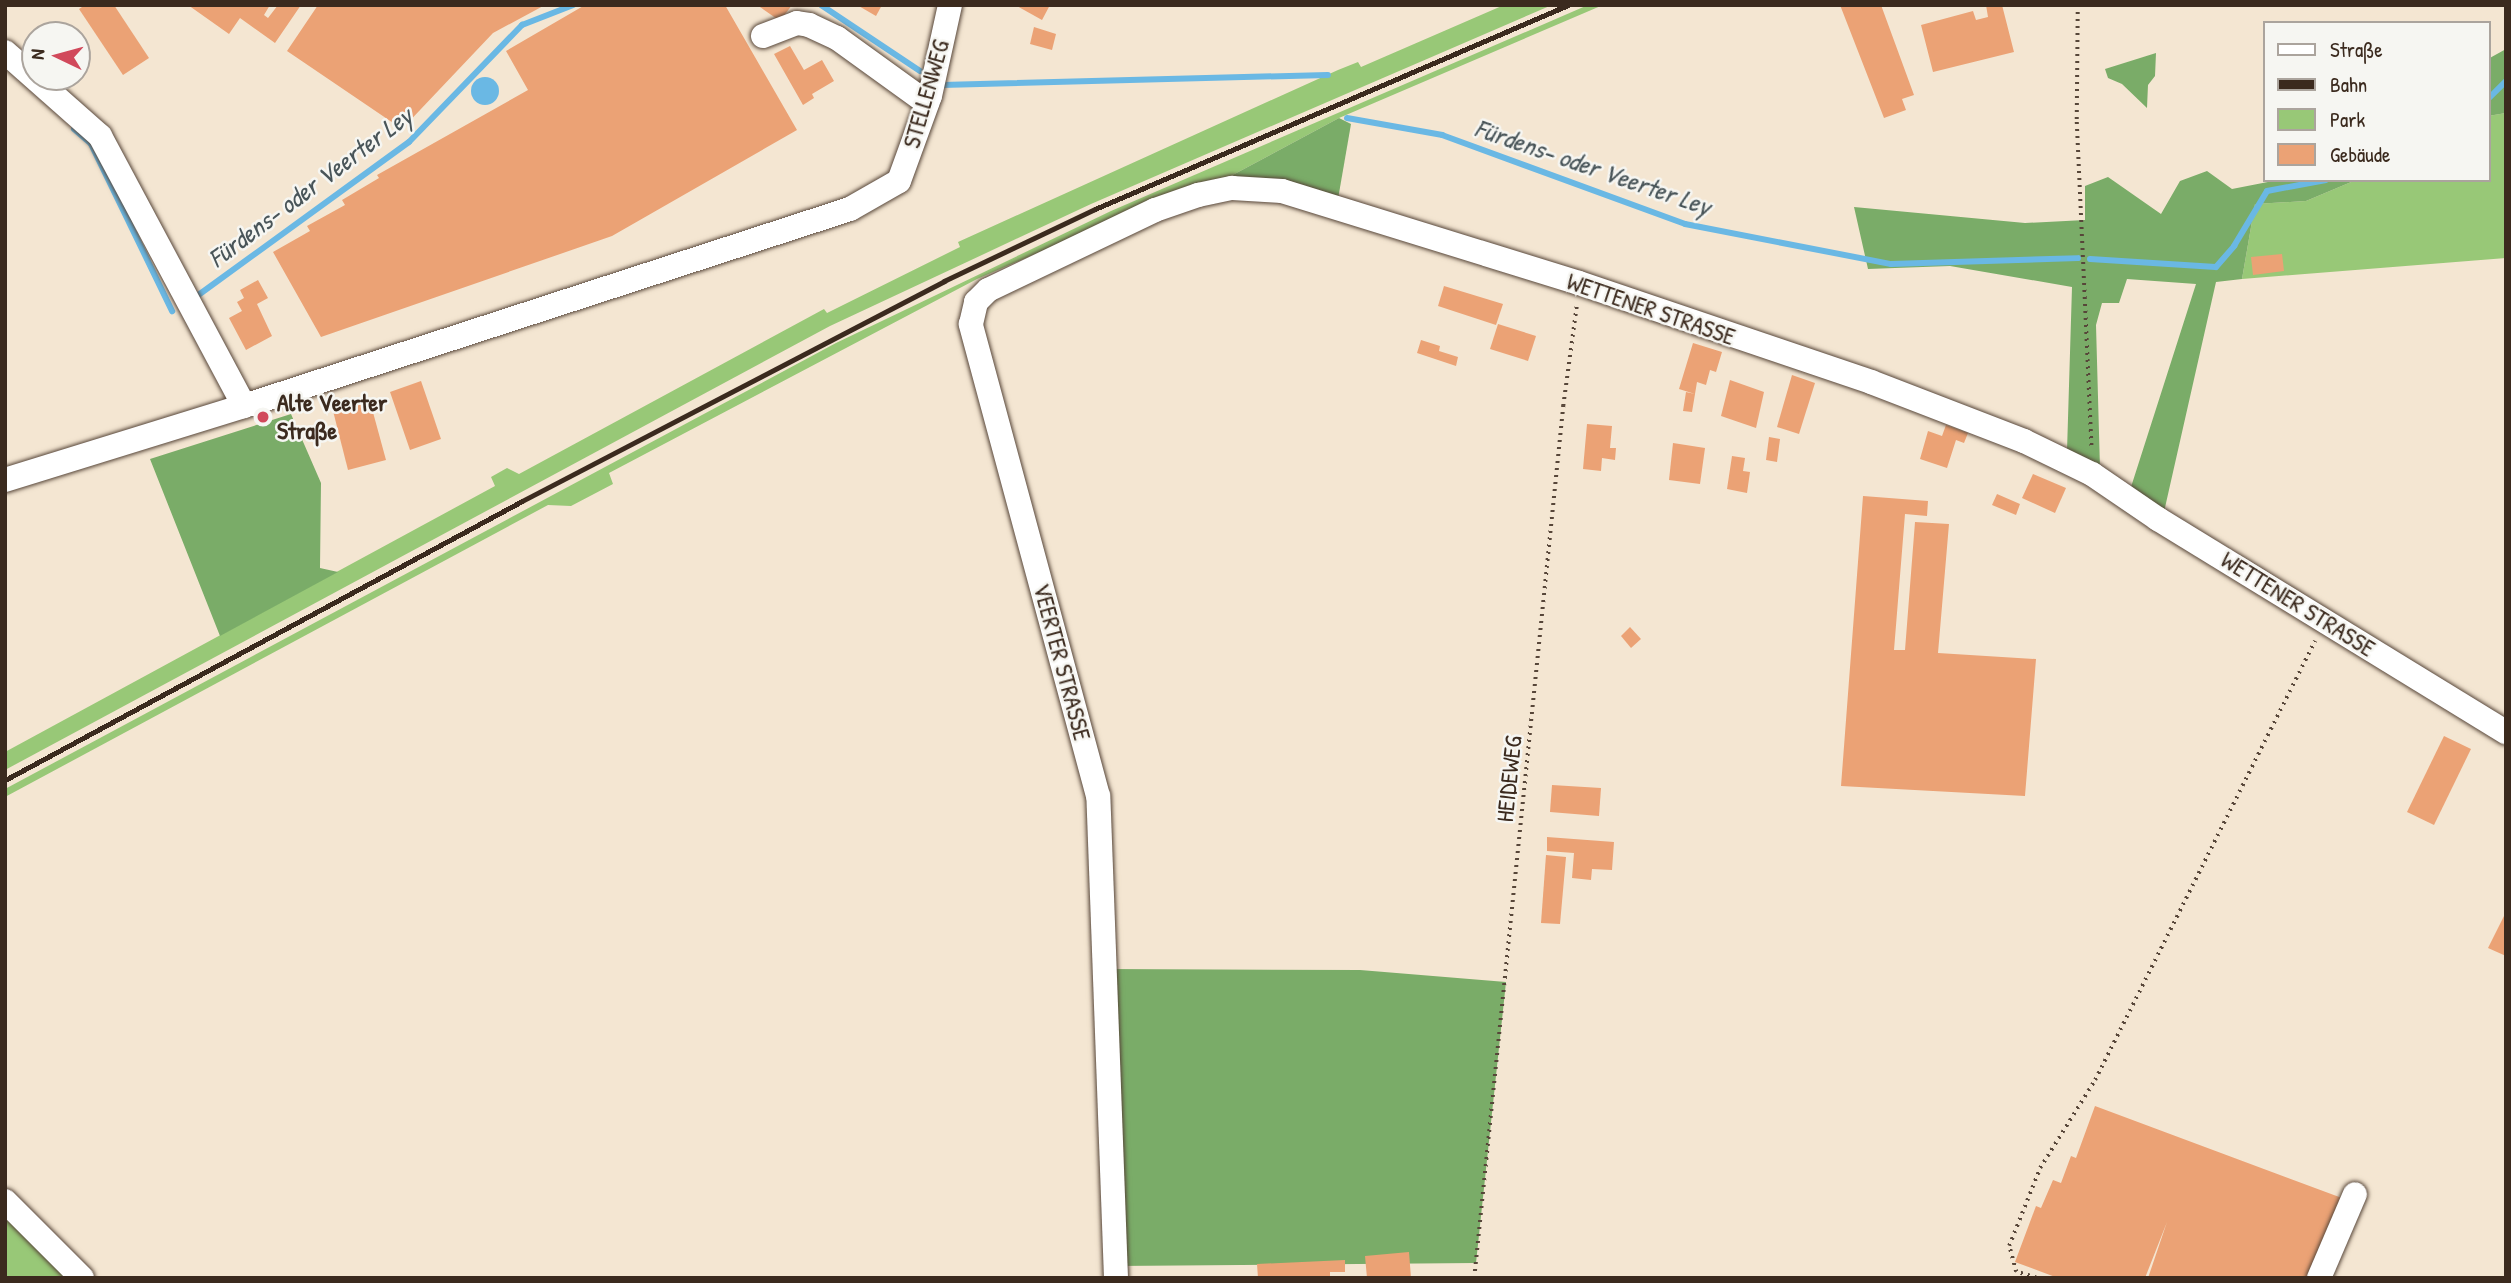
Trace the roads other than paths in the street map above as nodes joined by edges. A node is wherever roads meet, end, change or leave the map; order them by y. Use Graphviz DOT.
graph roads {
  1 [pos="950,5"];
  2 [pos="763,36"];
  3 [pos="5,52"];
  4 [pos="927,103"];
  5 [pos="1198,195"];
  6 [pos="244,406"];
  7 [pos="5,480"];
  8 [pos="2506,732"];
  9 [pos="2355,1194"];
  10 [pos="5,1201"];
  11 [pos="82,1278"];
  12 [pos="1116,1278"];
  13 [pos="2319,1278"];
  1 -- 4 [label="street, STELLENWEG"];
  2 -- 4 [label="street"];
  3 -- 6 [label="street"];
  4 -- 6 [label="street, STELLENWEG"];
  5 -- 8 [label="street, WETTENER STRASSE"];
  5 -- 12 [label="street, VEERTER STRASSE"];
  6 -- 7 [label="street"];
  9 -- 13 [label="street"];
  10 -- 11 [label="street"];
}
